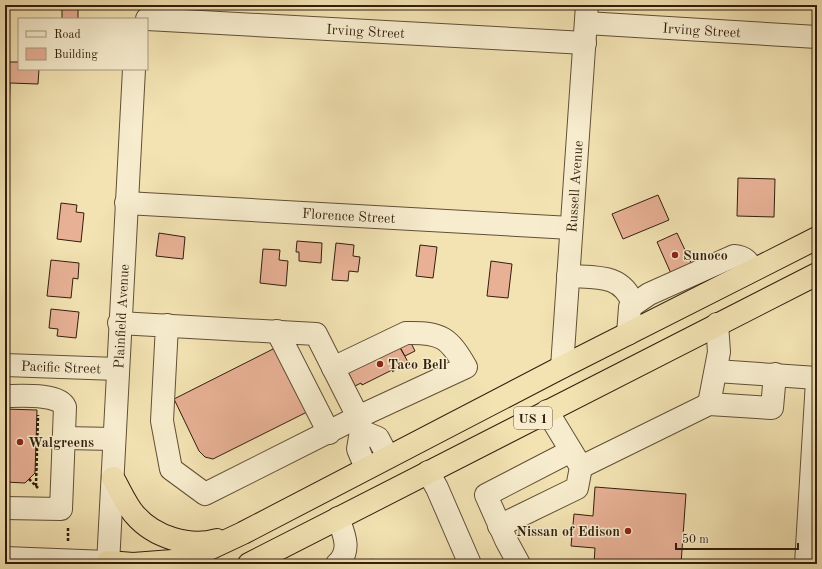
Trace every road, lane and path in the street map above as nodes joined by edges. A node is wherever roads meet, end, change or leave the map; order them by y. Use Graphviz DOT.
graph roads {
  1 [pos="137,5"];
  2 [pos="137,18"];
  3 [pos="148,19"];
  4 [pos="586,24"];
  5 [pos="817,37"];
  6 [pos="134,70"];
  7 [pos="126,203"];
  8 [pos="570,228"];
  9 [pos="817,238"];
  10 [pos="753,270"];
  11 [pos="817,274"];
  12 [pos="568,276"];
  13 [pos="633,304"];
  14 [pos="119,323"];
  15 [pos="717,324"];
  16 [pos="167,325"];
  17 [pos="277,331"];
  18 [pos="628,334"];
  19 [pos="5,365"];
  20 [pos="562,367"];
  21 [pos="333,368"];
  22 [pos="117,369"];
  23 [pos="716,371"];
  24 [pos="775,374"];
  25 [pos="817,380"];
  26 [pos="5,396"];
  27 [pos="709,404"];
  28 [pos="5,405"];
  29 [pos="38,411"];
  30 [pos="548,411"];
  31 [pos="64,414"];
  32 [pos="359,424"];
  33 [pos="329,433"];
  34 [pos="64,438"];
  35 [pos="114,440"];
  36 [pos="388,457"];
  37 [pos="576,459"];
  38 [pos="366,468"];
  39 [pos="428,472"];
  40 [pos="113,478"];
  41 [pos="29,479"];
  42 [pos="35,485"];
  43 [pos="38,488"];
  44 [pos="5,508"];
  45 [pos="338,518"];
  46 [pos="68,522"];
  47 [pos="499,526"];
  48 [pos="243,533"];
  49 [pos="68,542"];
  50 [pos="5,558"];
  51 [pos="340,561"];
  52 [pos="181,562"];
  53 [pos="108,563"];
  54 [pos="249,564"];
  55 [pos="470,564"];
  56 [pos="519,564"];
  57 [pos="806,564"];
  1 -- 2 [label="street"];
  3 -- 4 [label="street, Irving Street"];
  4 -- 5 [label="street, Irving Street"];
  4 -- 8 [label="street, Russell Avenue"];
  6 -- 7 [label="street, Plainfield Avenue"];
  7 -- 8 [label="street, Florence Street"];
  7 -- 14 [label="street, Plainfield Avenue"];
  8 -- 12 [label="street, Russell Avenue"];
  9 -- 10 [label="highway, US 1"];
  10 -- 13 [label="street"];
  10 -- 18 [label="highway, US 1"];
  11 -- 15 [label="highway, US 1"];
  12 -- 13 [label="street"];
  12 -- 20 [label="street, Russell Avenue"];
  13 -- 18 [label="street"];
  14 -- 16 [label="street"];
  14 -- 22 [label="street, Plainfield Avenue"];
  15 -- 23 [label="street"];
  15 -- 30 [label="highway, US 1"];
  16 -- 17 [label="street"];
  16 -- 33 [label="street"];
  17 -- 21 [label="street"];
  17 -- 33 [label="street"];
  18 -- 20 [label="highway, US 1"];
  19 -- 22 [label="street, Pacific Street"];
  20 -- 36 [label="highway, US 1"];
  21 -- 32 [label="street"];
  21 -- 32 [label="street"];
  22 -- 35 [label="street, Plainfield Avenue"];
  23 -- 24 [label="street"];
  23 -- 27 [label="street"];
  24 -- 25 [label="street"];
  24 -- 27 [label="street"];
  25 -- 57 [label="street"];
  26 -- 31 [label="street"];
  27 -- 37 [label="street"];
  28 -- 31 [label="street"];
  29 -- 42 [label="path"];
  30 -- 37 [label="street"];
  30 -- 39 [label="highway, US 1"];
  31 -- 34 [label="street"];
  32 -- 33 [label="street"];
  32 -- 36 [label="street"];
  32 -- 38 [label="street"];
  34 -- 35 [label="street"];
  34 -- 44 [label="street"];
  35 -- 40 [label="street, Plainfield Avenue"];
  36 -- 38 [label="highway, US 1"];
  37 -- 47 [label="street"];
  37 -- 47 [label="street"];
  38 -- 48 [label="highway, US 1"];
  39 -- 45 [label="highway, US 1"];
  39 -- 55 [label="street"];
  40 -- 48 [label="highway"];
  40 -- 53 [label="street, Plainfield Avenue"];
  41 -- 42 [label="path"];
  42 -- 43 [label="path"];
  45 -- 51 [label="street"];
  45 -- 54 [label="highway, US 1"];
  46 -- 49 [label="path"];
  47 -- 56 [label="street"];
  48 -- 52 [label="highway, US 1"];
  50 -- 53 [label="street"];
  52 -- 53 [label="highway"];
}
